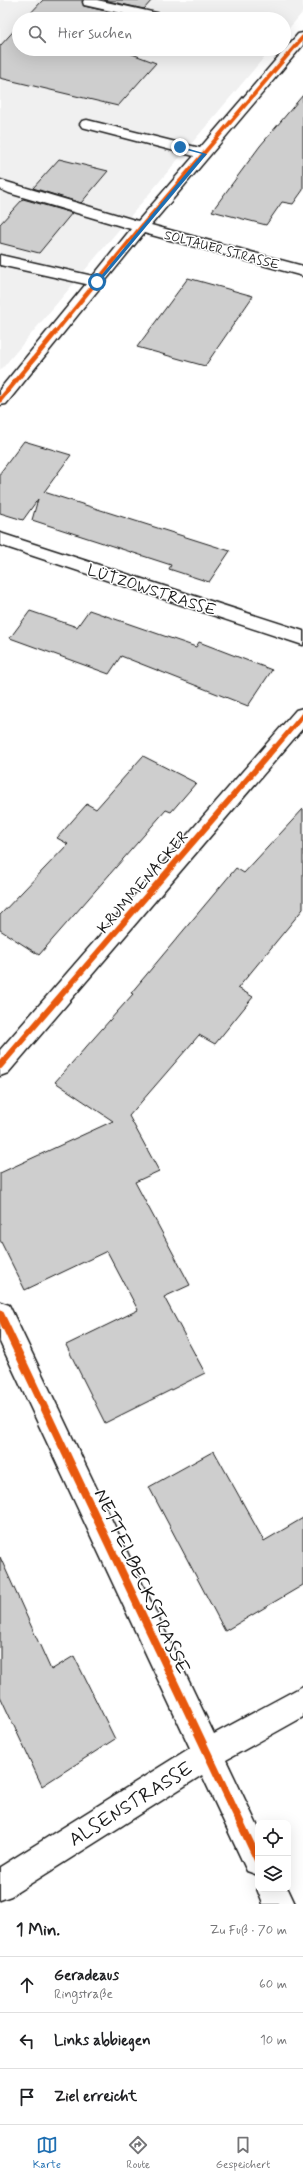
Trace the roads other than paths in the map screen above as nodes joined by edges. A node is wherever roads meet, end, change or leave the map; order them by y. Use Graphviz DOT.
graph roads {
  1 [pos="89,2"];
  2 [pos="134,12"];
  3 [pos="283,56"];
  4 [pos="87,124"];
  5 [pos="204,154"];
  6 [pos="0,184"];
  7 [pos="141,228"];
  8 [pos="0,260"];
  9 [pos="303,271"];
  10 [pos="97,282"];
  11 [pos="3,392"];
  12 [pos="0,539"];
  13 [pos="303,638"];
  14 [pos="303,715"];
  15 [pos="0,1066"];
  16 [pos="0,1314"];
  17 [pos="303,1701"];
  18 [pos="208,1754"];
  19 [pos="256,1856"];
  20 [pos="0,1885"];
  21 [pos="273,1892"];
  22 [pos="279,1904"];
  1 -- 2 [label="street"];
  3 -- 5 [label="street"];
  4 -- 5 [label="street"];
  5 -- 7 [label="street"];
  6 -- 7 [label="street, SOLTAUER STRASSE"];
  7 -- 9 [label="street, SOLTAUER STRASSE"];
  7 -- 10 [label="street"];
  8 -- 10 [label="street"];
  10 -- 11 [label="street"];
  12 -- 13 [label="street, LÜTZOWSTRASSE"];
  14 -- 15 [label="street, KRUMMENACKER"];
  16 -- 18 [label="street, NETTELBECKSTRASSE"];
  17 -- 18 [label="street, ALSENSTRASSE"];
  18 -- 19 [label="street, NETTELBECKSTRASSE"];
  18 -- 20 [label="street, ALSENSTRASSE"];
  21 -- 22 [label="street"];
}
